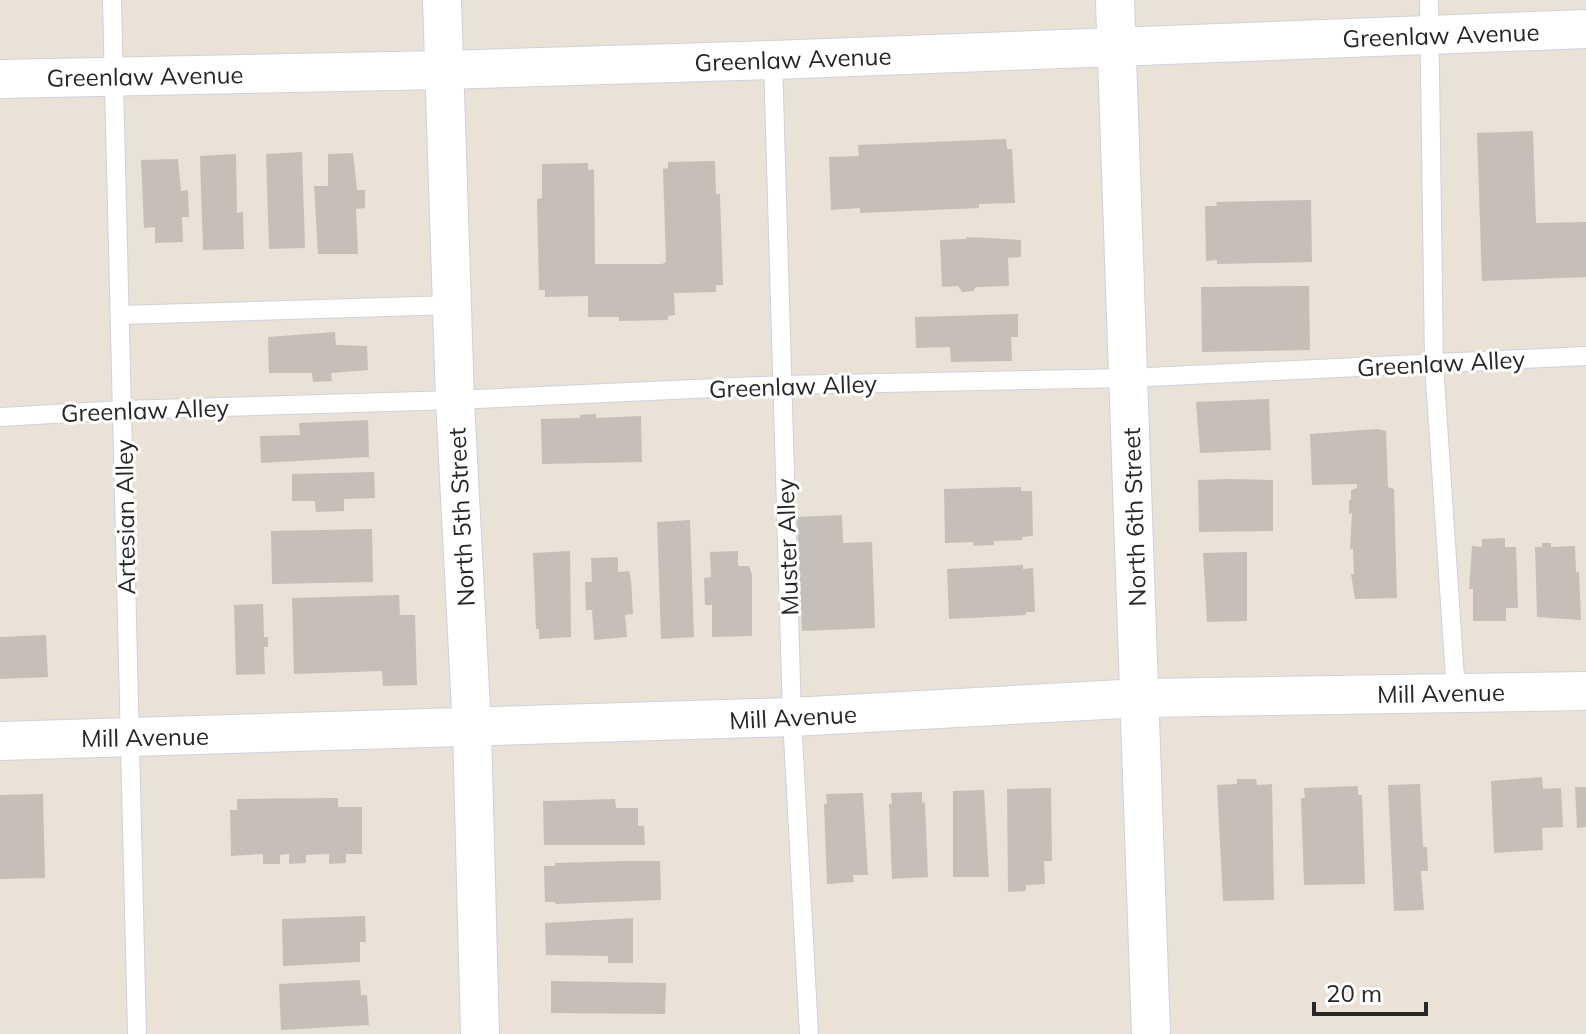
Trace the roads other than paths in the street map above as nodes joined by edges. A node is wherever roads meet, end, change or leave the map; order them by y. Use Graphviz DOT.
graph roads {
  1 [pos="112,0"];
  2 [pos="442,0"];
  3 [pos="1115,0"];
  4 [pos="1430,18"];
  5 [pos="1586,29"];
  6 [pos="1116,48"];
  7 [pos="773,60"];
  8 [pos="443,70"];
  9 [pos="115,76"];
  10 [pos="0,79"];
  11 [pos="452,305"];
  12 [pos="120,315"];
  13 [pos="1586,356"];
  14 [pos="1434,364"];
  15 [pos="1128,378"];
  16 [pos="782,385"];
  17 [pos="455,400"];
  18 [pos="123,410"];
  19 [pos="0,417"];
  20 [pos="1586,691"];
  21 [pos="1456,693"];
  22 [pos="1141,698"];
  23 [pos="792,717"];
  24 [pos="472,729"];
  25 [pos="130,737"];
  26 [pos="0,741"];
  27 [pos="137,1034"];
  28 [pos="480,1034"];
  29 [pos="809,1034"];
  30 [pos="1151,1034"];
  1 -- 9 [label="lane, Artesian Alley"];
  2 -- 8 [label="street, North 5th Street"];
  3 -- 6 [label="street, North 6th Street"];
  4 -- 5 [label="street, Greenlaw Avenue"];
  4 -- 6 [label="street, Greenlaw Avenue"];
  4 -- 14 [label="lane"];
  6 -- 7 [label="street, Greenlaw Avenue"];
  6 -- 15 [label="street, North 6th Street"];
  7 -- 8 [label="street, Greenlaw Avenue"];
  7 -- 16 [label="lane, Muster Alley"];
  8 -- 9 [label="street, Greenlaw Avenue"];
  8 -- 11 [label="street, North 5th Street"];
  9 -- 10 [label="street, Greenlaw Avenue"];
  9 -- 12 [label="lane, Artesian Alley"];
  11 -- 12 [label="lane"];
  11 -- 17 [label="street, North 5th Street"];
  12 -- 18 [label="lane, Artesian Alley"];
  13 -- 14 [label="lane, Greenlaw Alley"];
  14 -- 15 [label="lane, Greenlaw Alley"];
  14 -- 21 [label="lane"];
  15 -- 16 [label="lane, Greenlaw Alley"];
  15 -- 22 [label="street, North 6th Street"];
  16 -- 17 [label="lane, Greenlaw Alley"];
  16 -- 23 [label="lane, Muster Alley"];
  17 -- 18 [label="lane, Greenlaw Alley"];
  17 -- 24 [label="street, North 5th Street"];
  18 -- 19 [label="lane, Greenlaw Alley"];
  18 -- 25 [label="lane, Artesian Alley"];
  20 -- 21 [label="street, Mill Avenue"];
  21 -- 22 [label="street, Mill Avenue"];
  22 -- 23 [label="street, Mill Avenue"];
  22 -- 30 [label="street, North 6th Street"];
  23 -- 24 [label="street, Mill Avenue"];
  23 -- 29 [label="lane, Muster Alley"];
  24 -- 25 [label="street, Mill Avenue"];
  24 -- 28 [label="street, North 5th Street"];
  25 -- 26 [label="street, Mill Avenue"];
  25 -- 27 [label="lane, Artesian Alley"];
}
